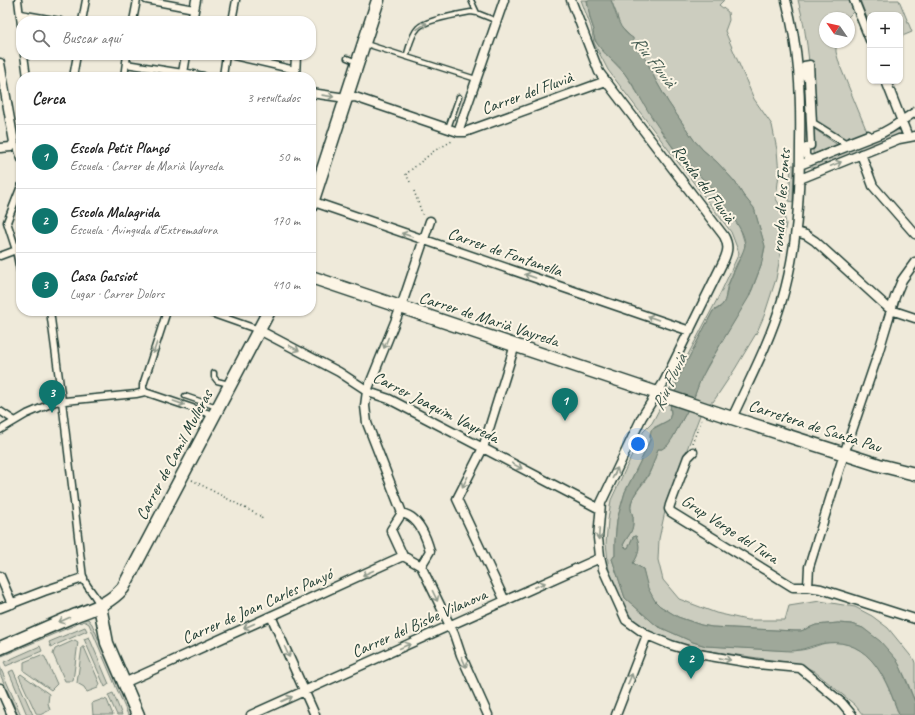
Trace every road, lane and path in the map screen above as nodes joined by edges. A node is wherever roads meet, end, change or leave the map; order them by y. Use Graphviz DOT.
graph roads {
  1 [pos="18,0"];
  2 [pos="86,0"];
  3 [pos="137,0"];
  4 [pos="146,0"];
  5 [pos="196,0"];
  6 [pos="236,0"];
  7 [pos="378,0"];
  8 [pos="471,0"];
  9 [pos="504,0"];
  10 [pos="571,0"];
  11 [pos="786,0"];
  12 [pos="854,0"];
  13 [pos="194,9"];
  14 [pos="477,13"];
  15 [pos="20,14"];
  16 [pos="31,16"];
  17 [pos="83,16"];
  18 [pos="134,16"];
  19 [pos="193,16"];
  20 [pos="233,16"];
  21 [pos="497,21"];
  22 [pos="867,32"];
  23 [pos="364,44"];
  24 [pos="406,57"];
  25 [pos="24,60"];
  26 [pos="75,60"];
  27 [pos="126,60"];
  28 [pos="185,60"];
  29 [pos="225,60"];
  30 [pos="248,60"];
  31 [pos="296,60"];
  32 [pos="0,63"];
  33 [pos="126,64"];
  34 [pos="26,72"];
  35 [pos="74,72"];
  36 [pos="125,72"];
  37 [pos="167,72"];
  38 [pos="183,72"];
  39 [pos="224,72"];
  40 [pos="291,72"];
  41 [pos="295,72"];
  42 [pos="476,79"];
  43 [pos="606,80"];
  44 [pos="887,84"];
  45 [pos="316,94"];
  46 [pos="458,97"];
  47 [pos="346,98"];
  48 [pos="915,112"];
  49 [pos="902,121"];
  50 [pos="448,128"];
  51 [pos="462,132"];
  52 [pos="868,134"];
  53 [pos="911,136"];
  54 [pos="13,144"];
  55 [pos="16,146"];
  56 [pos="0,148"];
  57 [pos="861,154"];
  58 [pos="800,165"];
  59 [pos="800,179"];
  60 [pos="410,182"];
  61 [pos="316,188"];
  62 [pos="414,191"];
  63 [pos="16,199"];
  64 [pos="316,205"];
  65 [pos="430,221"];
  66 [pos="7,222"];
  67 [pos="0,223"];
  68 [pos="797,232"];
  69 [pos="915,234"];
  70 [pos="423,240"];
  71 [pos="16,246"];
  72 [pos="16,252"];
  73 [pos="0,256"];
  74 [pos="915,262"];
  75 [pos="316,279"];
  76 [pos="401,308"];
  77 [pos="891,310"];
  78 [pos="51,316"];
  79 [pos="165,316"];
  80 [pos="220,316"];
  81 [pos="266,316"];
  82 [pos="226,318"];
  83 [pos="915,318"];
  84 [pos="259,330"];
  85 [pos="690,331"];
  86 [pos="515,345"];
  87 [pos="214,373"];
  88 [pos="230,384"];
  89 [pos="367,391"];
  90 [pos="145,392"];
  91 [pos="662,394"];
  92 [pos="185,396"];
  93 [pos="62,401"];
  94 [pos="705,409"];
  95 [pos="0,410"];
  96 [pos="215,411"];
  97 [pos="732,418"];
  98 [pos="15,421"];
  99 [pos="0,430"];
  100 [pos="483,448"];
  101 [pos="693,452"];
  102 [pos="844,454"];
  103 [pos="915,474"];
  104 [pos="192,480"];
  105 [pos="600,509"];
  106 [pos="402,513"];
  107 [pos="261,521"];
  108 [pos="403,556"];
  109 [pos="600,558"];
  110 [pos="421,566"];
  111 [pos="0,576"];
  112 [pos="83,578"];
  113 [pos="808,587"];
  114 [pos="505,601"];
  115 [pos="12,604"];
  116 [pos="100,606"];
  117 [pos="0,608"];
  118 [pos="271,616"];
  119 [pos="915,619"];
  120 [pos="450,626"];
  121 [pos="648,635"];
  122 [pos="0,648"];
  123 [pos="124,682"];
  124 [pos="0,688"];
  125 [pos="304,691"];
  126 [pos="12,715"];
  127 [pos="138,715"];
  128 [pos="251,715"];
  129 [pos="315,715"];
  130 [pos="488,715"];
  131 [pos="616,715"];
  132 [pos="852,715"];
  1 -- 15 [label="street"];
  2 -- 17 [label="street"];
  3 -- 18 [label="street"];
  4 -- 13 [label="street"];
  5 -- 13 [label="street"];
  6 -- 20 [label="street"];
  7 -- 23 [label="main road"];
  8 -- 14 [label="lane"];
  9 -- 21 [label="street"];
  10 -- 43 [label="street, Ronda del Fluvià"];
  11 -- 58 [label="street, ronda de les Fonts"];
  12 -- 22 [label="street"];
  13 -- 19 [label="street"];
  14 -- 21 [label="lane"];
  24 -- 14 [label="lane, one-way"];
  15 -- 16 [label="street"];
  21 -- 42 [label="street"];
  23 -- 24 [label="lane"];
  23 -- 47 [label="main road"];
  24 -- 42 [label="lane"];
  25 -- 34 [label="street"];
  26 -- 35 [label="street"];
  27 -- 33 [label="street"];
  28 -- 38 [label="street"];
  29 -- 39 [label="street"];
  30 -- 40 [label="street"];
  31 -- 41 [label="street"];
  32 -- 54 [label="street"];
  33 -- 36 [label="street"];
  33 -- 37 [label="street"];
  42 -- 51 [label="street"];
  43 -- 51 [label="street, Carrer del Fluvià"];
  43 -- 85 [label="street, Ronda del Fluvià"];
  44 -- 49 [label="street"];
  45 -- 47 [label="street, one-way"];
  46 -- 50 [label="lane"];
  47 -- 50 [label="street"];
  47 -- 61 [label="main road"];
  48 -- 49 [label="street"];
  49 -- 53 [label="street"];
  49 -- 58 [label="street"];
  50 -- 51 [label="street"];
  51 -- 60 [label="path"];
  52 -- 52 [label="street"];
  53 -- 57 [label="street"];
  54 -- 55 [label="street"];
  54 -- 56 [label="street"];
  59 -- 57 [label="street, one-way"];
  57 -- 69 [label="street"];
  58 -- 59 [label="street, ronda de les Fonts"];
  59 -- 68 [label="street, ronda de les Fonts"];
  62 -- 65 [label="path"];
  63 -- 66 [label="street"];
  70 -- 64 [label="street, Carrer de Fontanella, one-way"];
  65 -- 70 [label="street"];
  66 -- 67 [label="street"];
  66 -- 71 [label="street"];
  68 -- 77 [label="street"];
  68 -- 97 [label="street, ronda de les Fonts"];
  70 -- 76 [label="street"];
  85 -- 70 [label="street, Carrer de Fontanella, one-way"];
  72 -- 73 [label="street"];
  74 -- 77 [label="street"];
  75 -- 76 [label="main road, Carrer de Marià Vayreda"];
  76 -- 86 [label="main road, Carrer de Marià Vayreda"];
  76 -- 89 [label="street, one-way"];
  77 -- 83 [label="street"];
  77 -- 102 [label="street"];
  78 -- 93 [label="street"];
  79 -- 90 [label="street, one-way"];
  80 -- 82 [label="street"];
  81 -- 84 [label="main road, Carrer de Camil Mulleras"];
  82 -- 84 [label="street"];
  84 -- 88 [label="main road, Carrer de Camil Mulleras"];
  84 -- 89 [label="street, Carrer Joaquim Vayreda, one-way"];
  85 -- 91 [label="street, Ronda del Fluvià"];
  86 -- 91 [label="main road, Carrer de Marià Vayreda"];
  86 -- 100 [label="street"];
  87 -- 88 [label="lane"];
  88 -- 96 [label="main road, Carrer de Camil Mulleras"];
  89 -- 100 [label="street, Carrer Joaquim Vayreda"];
  89 -- 106 [label="street"];
  90 -- 93 [label="street"];
  90 -- 96 [label="street, one-way"];
  91 -- 94 [label="main road, Carrer de Marià Vayreda"];
  105 -- 91 [label="street, Ronda del Fluvià, one-way"];
  92 -- 96 [label="lane"];
  93 -- 98 [label="street"];
  93 -- 112 [label="street"];
  94 -- 97 [label="main road, Carretera de Santa Pau"];
  95 -- 98 [label="street"];
  96 -- 116 [label="main road, Carrer de Camil Mulleras"];
  97 -- 102 [label="main road, Carretera de Santa Pau"];
  98 -- 99 [label="street"];
  100 -- 105 [label="street, Carrer Joaquim Vayreda, one-way"];
  100 -- 114 [label="street, one-way"];
  101 -- 113 [label="street, Grup Verge del Tura"];
  102 -- 103 [label="main road, Carretera de Santa Pau"];
  102 -- 113 [label="street"];
  104 -- 107 [label="path"];
  105 -- 109 [label="street, Ronda del Fluvià, one-way"];
  106 -- 108 [label="street"];
  106 -- 110 [label="street"];
  108 -- 110 [label="street"];
  108 -- 118 [label="street, Carrer de Joan Carles Panyó, one-way"];
  114 -- 109 [label="street, Carrer del Bisbe Vilanova, one-way"];
  109 -- 121 [label="street"];
  110 -- 120 [label="street, one-way"];
  111 -- 115 [label="street"];
  112 -- 115 [label="street"];
  112 -- 116 [label="street"];
  113 -- 119 [label="street"];
  114 -- 120 [label="street, Carrer del Bisbe Vilanova"];
  115 -- 117 [label="street"];
  116 -- 122 [label="main road, Carrer de Camil Mulleras, one-way"];
  116 -- 123 [label="main road"];
  118 -- 123 [label="street, Carrer de Joan Carles Panyó, one-way"];
  118 -- 125 [label="street, one-way"];
  125 -- 120 [label="street, Carrer del Bisbe Vilanova, one-way"];
  120 -- 130 [label="street, one-way"];
  131 -- 121 [label="street, one-way"];
  121 -- 132 [label="street, one-way"];
  123 -- 127 [label="main road"];
  124 -- 126 [label="street"];
  128 -- 125 [label="street, Carrer del Bisbe Vilanova, one-way"];
  125 -- 129 [label="street"];
}
